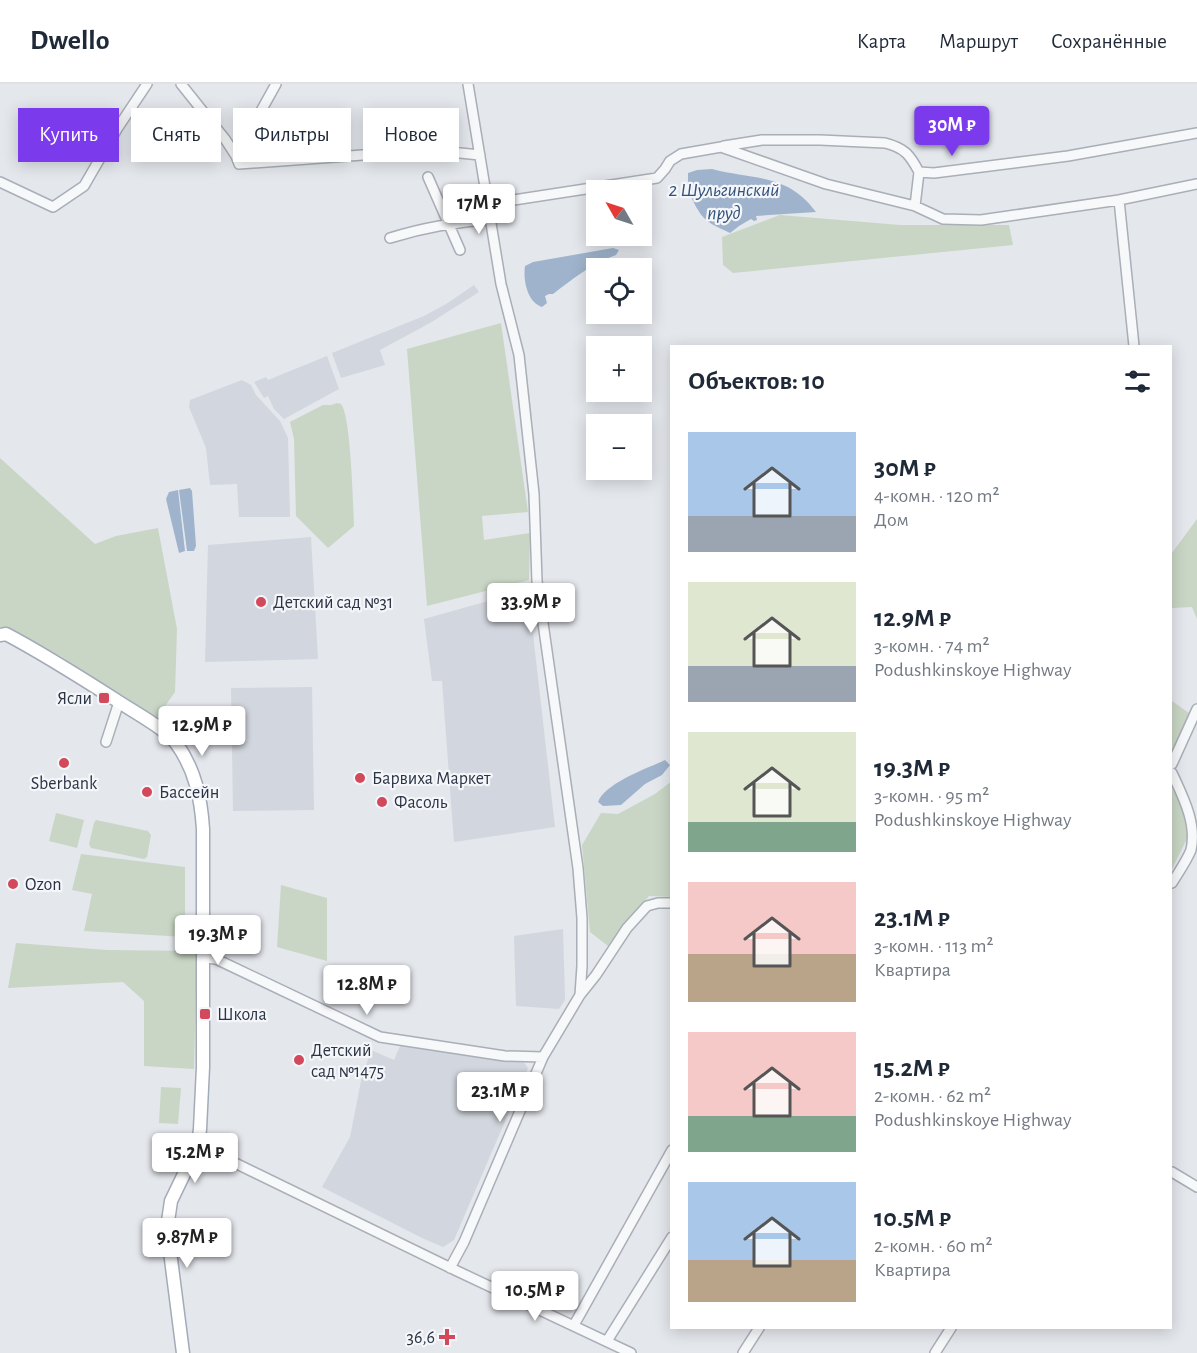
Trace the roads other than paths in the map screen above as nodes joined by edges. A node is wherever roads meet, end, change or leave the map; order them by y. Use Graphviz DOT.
graph roads {
  1 [pos="147,84"];
  2 [pos="181,84"];
  3 [pos="276,84"];
  4 [pos="468,84"];
  5 [pos="264,108"];
  6 [pos="1197,134"];
  7 [pos="721,147"];
  8 [pos="233,153"];
  9 [pos="351,154"];
  10 [pos="480,155"];
  11 [pos="919,172"];
  12 [pos="428,177"];
  13 [pos="0,182"];
  14 [pos="1197,184"];
  15 [pos="1119,200"];
  16 [pos="488,204"];
  17 [pos="915,206"];
  18 [pos="490,219"];
  19 [pos="448,223"];
  20 [pos="390,238"];
  21 [pos="460,250"];
  22 [pos="1134,345"];
  23 [pos="0,635"];
  24 [pos="119,702"];
  25 [pos="1197,709"];
  26 [pos="106,742"];
  27 [pos="1172,764"];
  28 [pos="1172,773"];
  29 [pos="1172,884"];
  30 [pos="670,903"];
  31 [pos="203,958"];
  32 [pos="580,995"];
  33 [pos="543,1057"];
  34 [pos="198,1145"];
  35 [pos="670,1154"];
  36 [pos="1172,1172"];
  37 [pos="1197,1186"];
  38 [pos="670,1240"];
  39 [pos="450,1268"];
  40 [pos="574,1325"];
  41 [pos="758,1329"];
  42 [pos="950,1329"];
  43 [pos="607,1341"];
  44 [pos="183,1353"];
  45 [pos="630,1353"];
  46 [pos="743,1353"];
  47 [pos="935,1353"];
  1 -- 13 [label="street"];
  2 -- 8 [label="street"];
  3 -- 5 [label="street"];
  4 -- 10 [label="street"];
  6 -- 11 [label="street"];
  7 -- 11 [label="street"];
  7 -- 16 [label="street"];
  7 -- 17 [label="street"];
  9 -- 10 [label="street"];
  10 -- 16 [label="street"];
  11 -- 17 [label="street"];
  12 -- 19 [label="street"];
  14 -- 15 [label="street"];
  15 -- 17 [label="street"];
  15 -- 22 [label="street"];
  16 -- 18 [label="street"];
  18 -- 19 [label="street"];
  18 -- 32 [label="street"];
  19 -- 20 [label="street"];
  19 -- 21 [label="street"];
  23 -- 24 [label="main road"];
  24 -- 26 [label="street"];
  24 -- 31 [label="main road"];
  25 -- 27 [label="street"];
  28 -- 29 [label="street"];
  30 -- 32 [label="street"];
  31 -- 33 [label="street"];
  31 -- 34 [label="main road"];
  32 -- 33 [label="street"];
  33 -- 39 [label="street"];
  34 -- 39 [label="street"];
  34 -- 44 [label="main road"];
  35 -- 40 [label="street"];
  36 -- 37 [label="street"];
  38 -- 43 [label="street"];
  39 -- 40 [label="street"];
  40 -- 43 [label="street"];
  41 -- 46 [label="street"];
  42 -- 47 [label="street"];
  43 -- 45 [label="street"];
}
